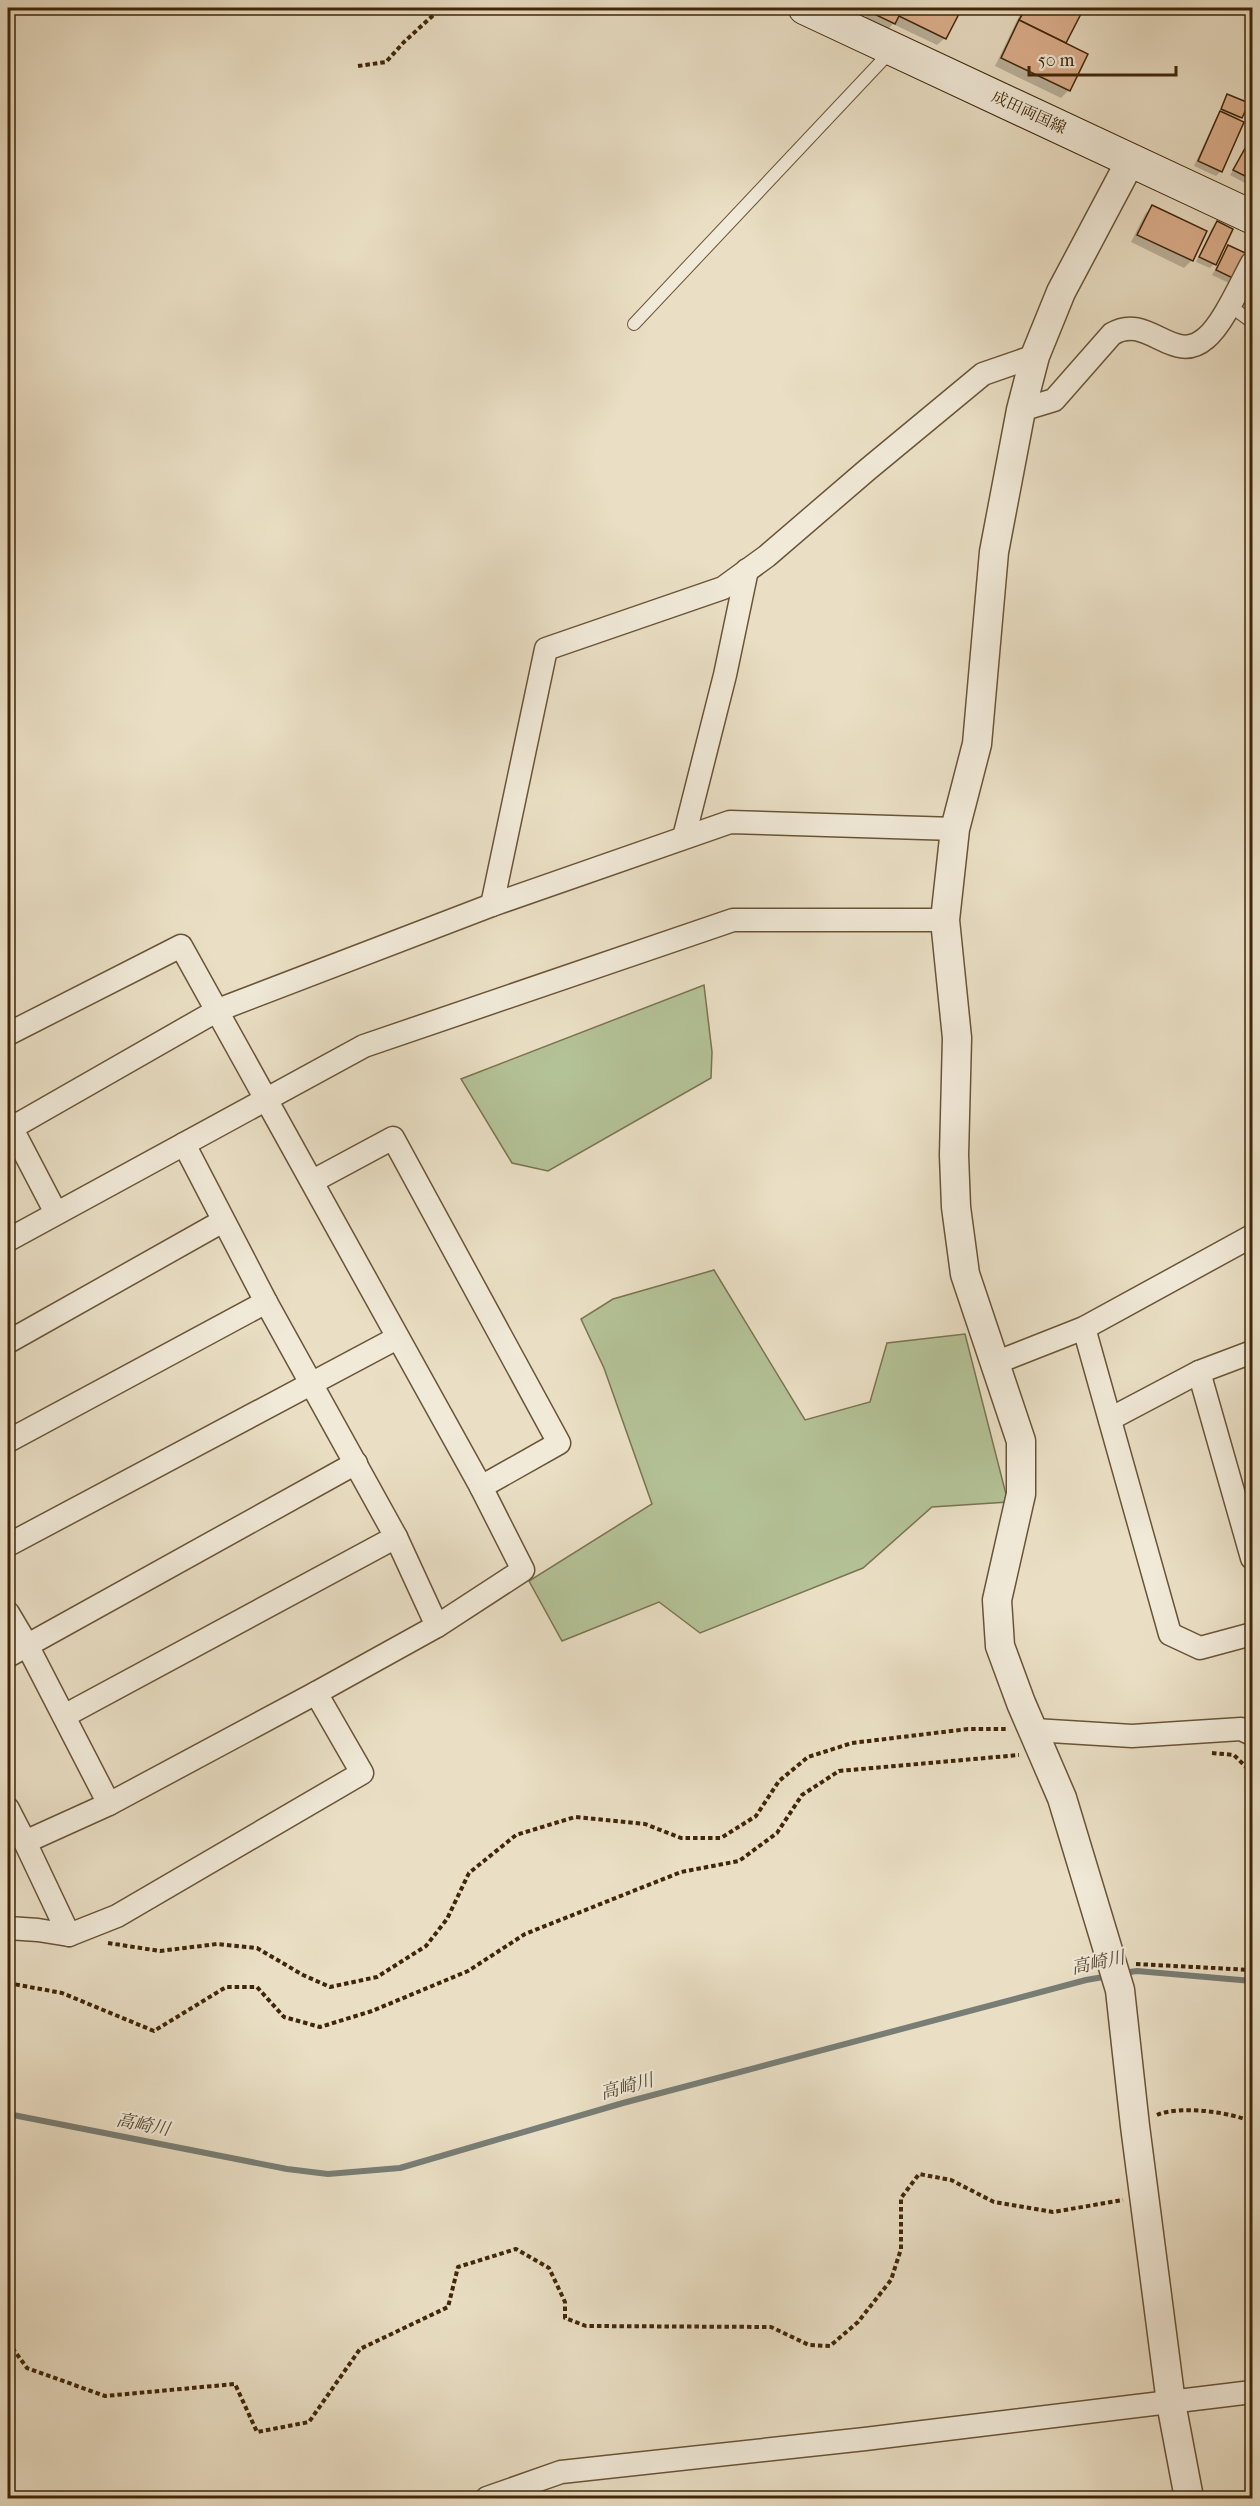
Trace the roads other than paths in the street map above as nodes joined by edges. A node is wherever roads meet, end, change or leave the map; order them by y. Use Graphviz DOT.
graph roads {
  1 [pos="805,8"];
  2 [pos="893,49"];
  3 [pos="1131,160"];
  4 [pos="1252,217"];
  5 [pos="1252,263"];
  6 [pos="1229,305"];
  7 [pos="1252,322"];
  8 [pos="634,324"];
  9 [pos="1035,357"];
  10 [pos="1021,410"];
  11 [pos="747,570"];
  12 [pos="955,829"];
  13 [pos="684,837"];
  14 [pos="492,905"];
  15 [pos="945,920"];
  16 [pos="218,1011"];
  17 [pos="8,1034"];
  18 [pos="267,1099"];
  19 [pos="9,1126"];
  20 [pos="184,1144"];
  21 [pos="313,1181"];
  22 [pos="56,1213"];
  23 [pos="223,1221"];
  24 [pos="1252,1236"];
  25 [pos="8,1240"];
  26 [pos="266,1302"];
  27 [pos="1084,1328"];
  28 [pos="397,1338"];
  29 [pos="8,1342"];
  30 [pos="1252,1352"];
  31 [pos="995,1362"];
  32 [pos="1199,1372"];
  33 [pos="311,1382"];
  34 [pos="1110,1419"];
  35 [pos="8,1441"];
  36 [pos="356,1463"];
  37 [pos="481,1487"];
  38 [pos="396,1537"];
  39 [pos="8,1545"];
  40 [pos="1252,1558"];
  41 [pos="8,1613"];
  42 [pos="437,1626"];
  43 [pos="1252,1634"];
  44 [pos="17,1650"];
  45 [pos="316,1693"];
  46 [pos="64,1716"];
  47 [pos="1252,1734"];
  48 [pos="1039,1741"];
  49 [pos="109,1804"];
  50 [pos="8,1809"];
  51 [pos="25,1842"];
  52 [pos="8,1928"];
  53 [pos="69,1935"];
  54 [pos="1252,2392"];
  55 [pos="1171,2403"];
  56 [pos="488,2499"];
  57 [pos="1189,2499"];
  1 -- 2 [label="main road, 成田両国線"];
  2 -- 3 [label="main road, 成田両国線"];
  2 -- 8 [label="lane"];
  3 -- 4 [label="main road, 成田両国線"];
  3 -- 9 [label="street"];
  5 -- 6 [label="street"];
  6 -- 7 [label="lane"];
  6 -- 10 [label="street"];
  9 -- 10 [label="street"];
  9 -- 11 [label="street"];
  10 -- 12 [label="street"];
  11 -- 13 [label="street"];
  11 -- 14 [label="street"];
  12 -- 13 [label="street"];
  12 -- 15 [label="street"];
  13 -- 14 [label="street"];
  14 -- 16 [label="street"];
  15 -- 18 [label="street"];
  15 -- 31 [label="street"];
  16 -- 17 [label="street"];
  16 -- 18 [label="street"];
  16 -- 19 [label="street"];
  18 -- 20 [label="street"];
  18 -- 21 [label="street"];
  19 -- 22 [label="street"];
  20 -- 22 [label="street"];
  20 -- 23 [label="street"];
  21 -- 28 [label="street"];
  21 -- 37 [label="street"];
  22 -- 25 [label="street"];
  23 -- 26 [label="street"];
  23 -- 29 [label="street"];
  24 -- 27 [label="street"];
  26 -- 33 [label="street"];
  26 -- 35 [label="street"];
  27 -- 31 [label="street"];
  27 -- 34 [label="street"];
  28 -- 33 [label="street"];
  28 -- 37 [label="street"];
  30 -- 32 [label="street"];
  31 -- 48 [label="street"];
  32 -- 34 [label="street"];
  32 -- 40 [label="street"];
  33 -- 36 [label="street"];
  33 -- 39 [label="street"];
  34 -- 43 [label="street"];
  36 -- 38 [label="street"];
  36 -- 44 [label="street"];
  37 -- 42 [label="street"];
  38 -- 42 [label="street"];
  38 -- 46 [label="street"];
  41 -- 44 [label="street"];
  42 -- 45 [label="street"];
  44 -- 46 [label="street"];
  45 -- 49 [label="street"];
  45 -- 53 [label="street"];
  46 -- 49 [label="street"];
  47 -- 48 [label="street"];
  48 -- 55 [label="street"];
  49 -- 51 [label="street"];
  50 -- 51 [label="street"];
  51 -- 53 [label="street"];
  52 -- 53 [label="street"];
  54 -- 55 [label="street"];
  55 -- 56 [label="street"];
  55 -- 57 [label="street"];
}
